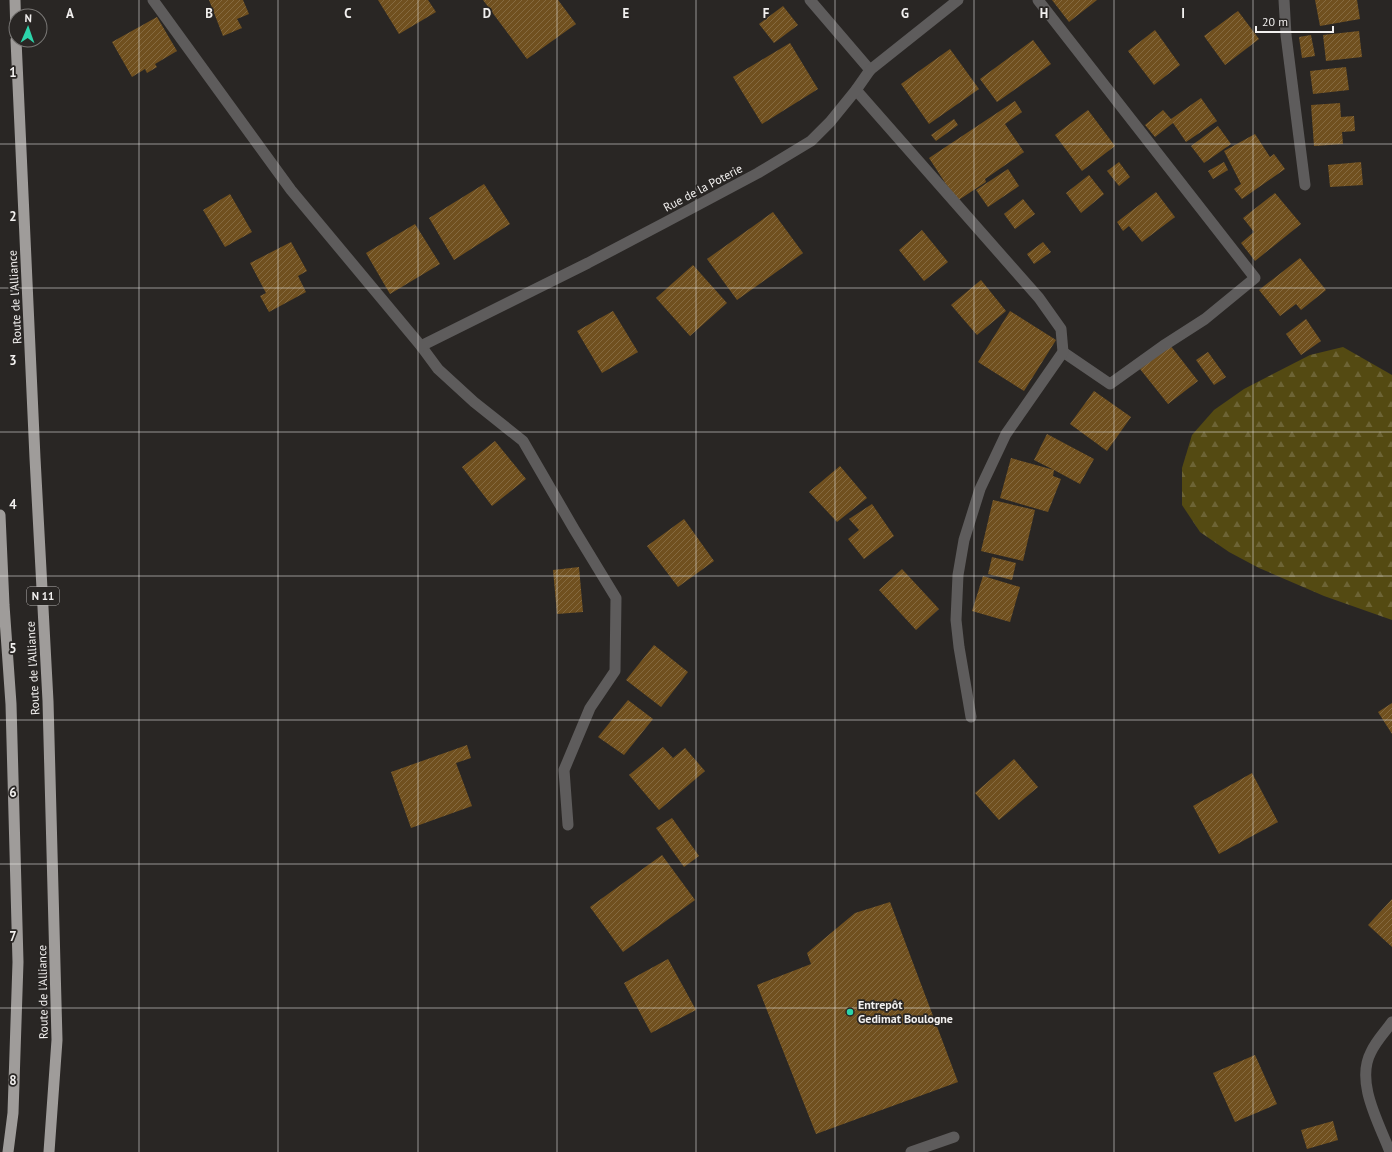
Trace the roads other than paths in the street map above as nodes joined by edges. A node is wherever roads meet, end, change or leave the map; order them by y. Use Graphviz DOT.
graph roads {
  1 [pos="153,0"];
  2 [pos="810,0"];
  3 [pos="958,0"];
  4 [pos="1038,0"];
  5 [pos="1284,0"];
  6 [pos="16,48"];
  7 [pos="870,70"];
  8 [pos="856,90"];
  9 [pos="1304,186"];
  10 [pos="421,346"];
  11 [pos="1063,352"];
  12 [pos="0,515"];
  13 [pos="0,583"];
  14 [pos="4,605"];
  15 [pos="971,717"];
  16 [pos="568,825"];
  17 [pos="1392,1022"];
  18 [pos="954,1137"];
  19 [pos="8,1152"];
  20 [pos="49,1152"];
  21 [pos="911,1152"];
  22 [pos="1390,1152"];
  1 -- 10 [label="street"];
  2 -- 7 [label="street"];
  3 -- 7 [label="street, Rue de la Poterie"];
  4 -- 11 [label="street"];
  5 -- 9 [label="street"];
  6 -- 20 [label="highway, Route de l'Alliance / N 11"];
  7 -- 8 [label="street, Rue de la Poterie"];
  8 -- 10 [label="street, Rue de la Poterie"];
  8 -- 11 [label="street"];
  10 -- 16 [label="street"];
  11 -- 15 [label="street"];
  12 -- 14 [label="highway, Route de l'Alliance"];
  13 -- 14 [label="highway"];
  14 -- 19 [label="highway, Route de l'Alliance"];
  17 -- 22 [label="street"];
  18 -- 21 [label="street"];
}
